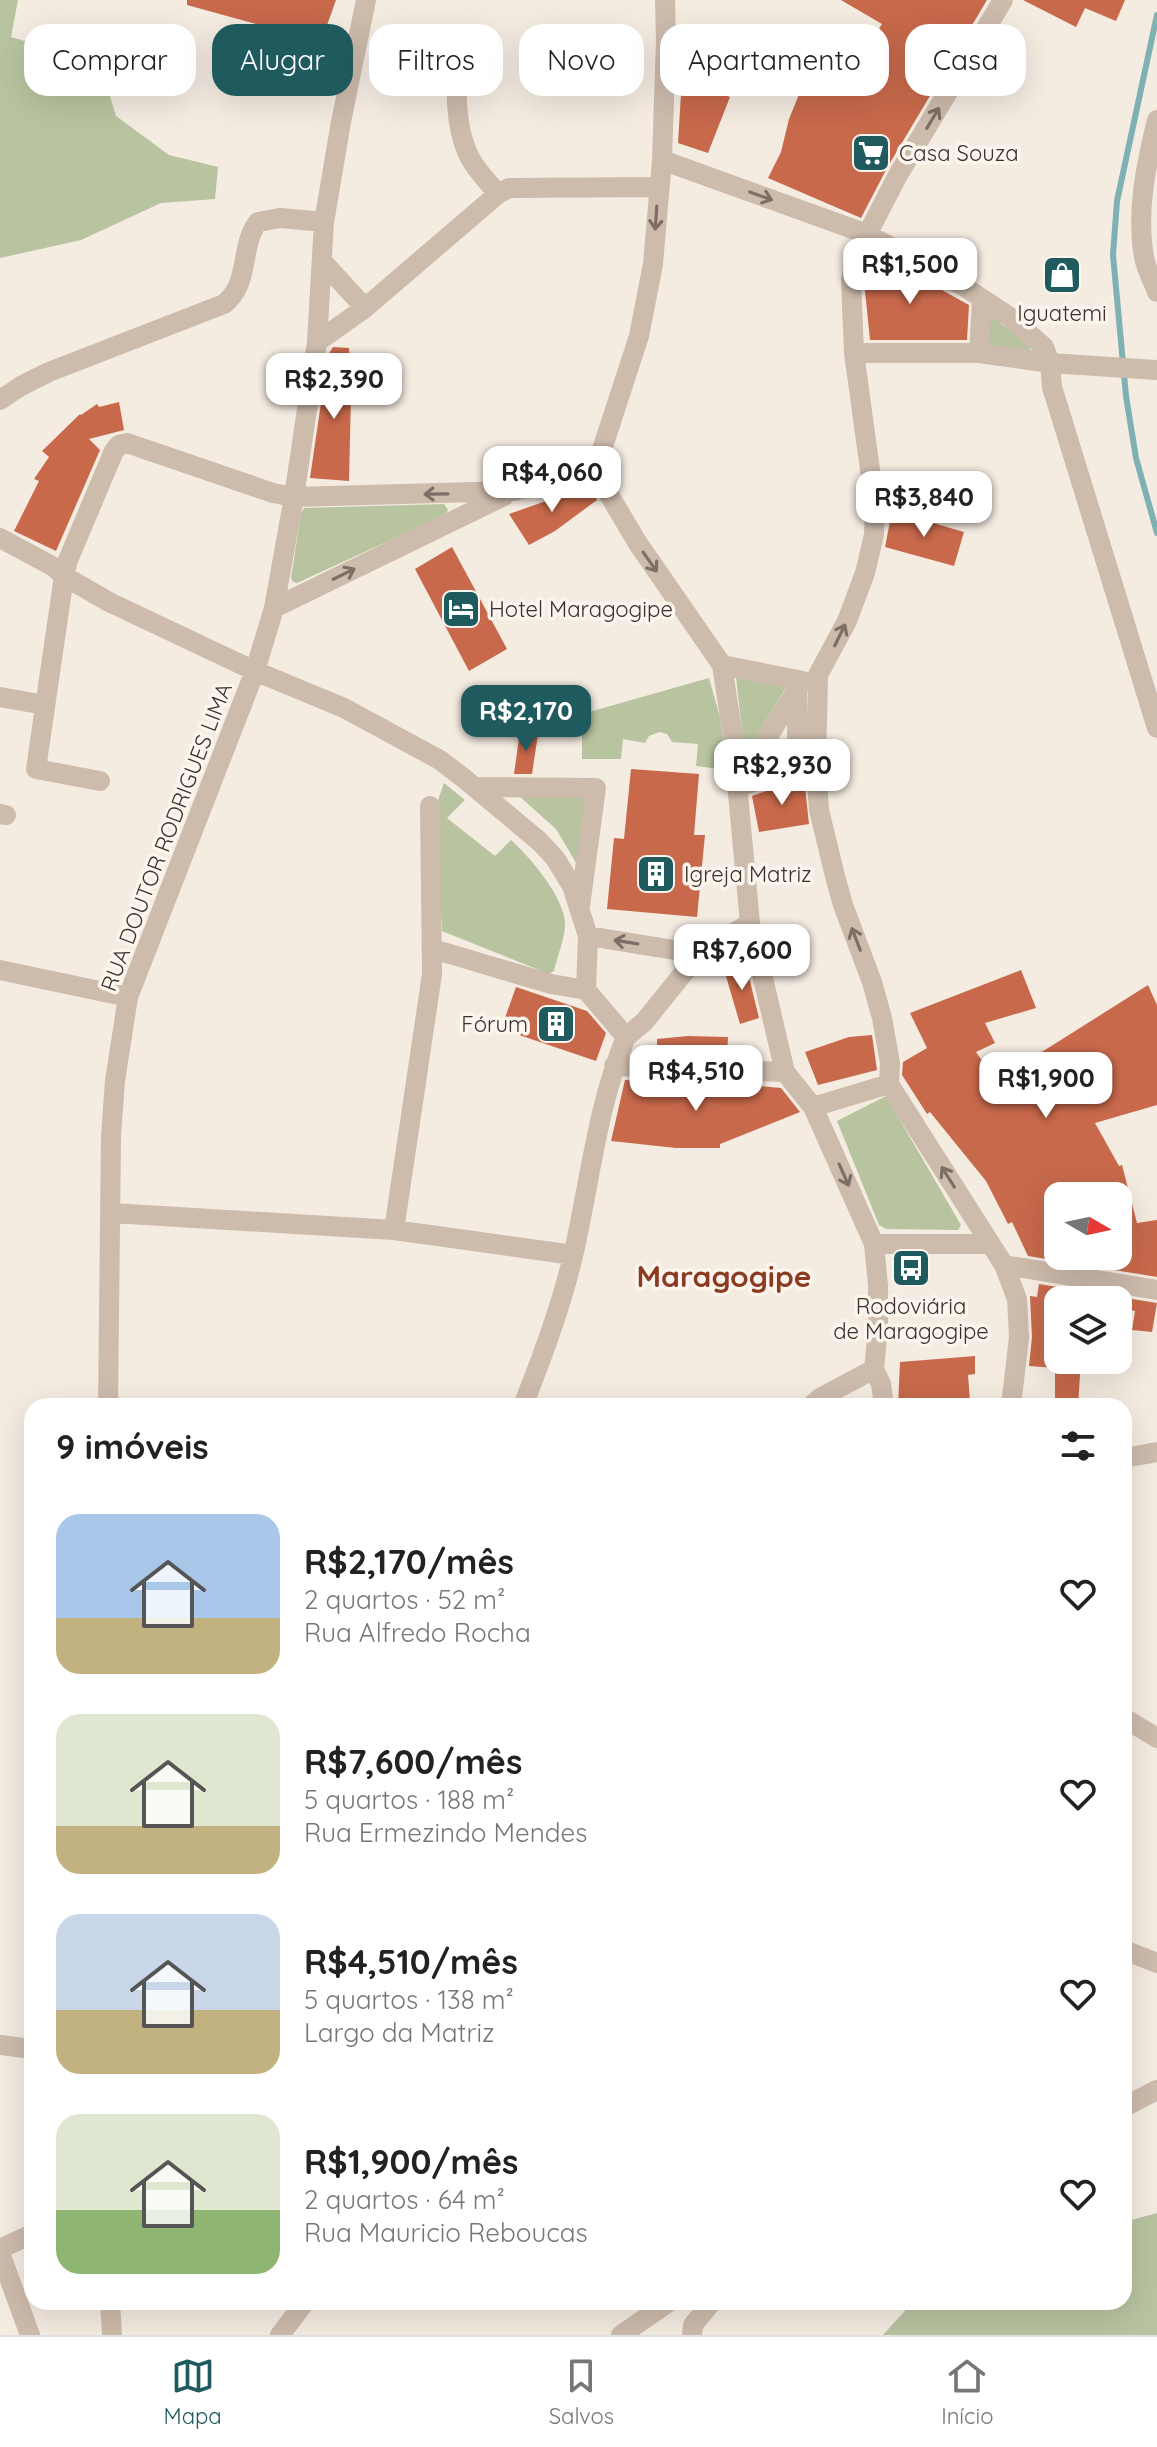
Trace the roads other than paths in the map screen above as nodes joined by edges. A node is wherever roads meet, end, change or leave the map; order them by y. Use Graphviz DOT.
graph roads {
  1 [pos="366,0"];
  2 [pos="665,0"];
  3 [pos="1003,0"];
  4 [pos="458,96"];
  5 [pos="1157,120"];
  6 [pos="662,160"];
  7 [pos="658,187"];
  8 [pos="498,194"];
  9 [pos="324,222"];
  10 [pos="867,234"];
  11 [pos="322,261"];
  12 [pos="1151,262"];
  13 [pos="1157,292"];
  14 [pos="982,299"];
  15 [pos="365,308"];
  16 [pos="317,342"];
  17 [pos="854,353"];
  18 [pos="979,353"];
  19 [pos="1050,363"];
  20 [pos="1156,370"];
  21 [pos="0,400"];
  22 [pos="595,471"];
  23 [pos="513,491"];
  24 [pos="294,497"];
  25 [pos="0,538"];
  26 [pos="64,576"];
  27 [pos="274,608"];
  28 [pos="722,665"];
  29 [pos="255,671"];
  30 [pos="806,682"];
  31 [pos="0,697"];
  32 [pos="45,705"];
  33 [pos="1157,728"];
  34 [pos="100,781"];
  35 [pos="475,787"];
  36 [pos="737,787"];
  37 [pos="430,806"];
  38 [pos="580,910"];
  39 [pos="750,923"];
  40 [pos="588,936"];
  41 [pos="433,949"];
  42 [pos="699,954"];
  43 [pos="0,970"];
  44 [pos="586,990"];
  45 [pos="128,997"];
  46 [pos="626,1037"];
  47 [pos="614,1066"];
  48 [pos="785,1072"];
  49 [pos="889,1084"];
  50 [pos="813,1107"];
  51 [pos="112,1213"];
  52 [pos="394,1230"];
  53 [pos="874,1244"];
  54 [pos="989,1244"];
  55 [pos="573,1255"];
  56 [pos="1004,1265"];
  57 [pos="1157,1290"];
  58 [pos="874,1369"];
  59 [pos="108,1398"];
  60 [pos="526,1398"];
  61 [pos="820,1398"];
  62 [pos="883,1398"];
  63 [pos="1012,1398"];
  64 [pos="1157,1452"];
  65 [pos="1132,1457"];
  66 [pos="1132,1723"];
  67 [pos="1157,1738"];
  68 [pos="1132,1953"];
  69 [pos="1157,1963"];
  70 [pos="0,2045"];
  71 [pos="24,2048"];
  72 [pos="1157,2090"];
  73 [pos="1132,2103"];
  74 [pos="24,2238"];
  75 [pos="0,2251"];
  76 [pos="110,2310"];
  77 [pos="299,2310"];
  78 [pos="657,2310"];
  79 [pos="676,2310"];
  80 [pos="706,2310"];
  81 [pos="692,2330"];
  82 [pos="30,2335"];
  83 [pos="112,2335"];
  84 [pos="280,2335"];
  85 [pos="621,2335"];
  1 -- 9 [label="street, RUA DOUTOR RODRIGUES LIMA"];
  2 -- 6 [label="street"];
  10 -- 3 [label="street, one-way"];
  4 -- 8 [label="street"];
  5 -- 12 [label="street"];
  6 -- 7 [label="street"];
  6 -- 10 [label="street, one-way"];
  7 -- 8 [label="street"];
  7 -- 22 [label="street, one-way"];
  8 -- 15 [label="street"];
  9 -- 11 [label="street, RUA DOUTOR RODRIGUES LIMA"];
  9 -- 21 [label="street"];
  10 -- 14 [label="street"];
  10 -- 17 [label="street"];
  11 -- 15 [label="street"];
  11 -- 16 [label="street, RUA DOUTOR RODRIGUES LIMA"];
  12 -- 13 [label="street"];
  14 -- 18 [label="street"];
  14 -- 19 [label="street"];
  15 -- 16 [label="street"];
  16 -- 24 [label="street, RUA DOUTOR RODRIGUES LIMA"];
  17 -- 18 [label="street"];
  30 -- 17 [label="street, one-way"];
  18 -- 19 [label="street"];
  19 -- 20 [label="street"];
  19 -- 33 [label="street"];
  22 -- 23 [label="street"];
  22 -- 28 [label="street, one-way"];
  23 -- 24 [label="street, one-way"];
  27 -- 23 [label="street, one-way"];
  24 -- 26 [label="street"];
  24 -- 27 [label="street, RUA DOUTOR RODRIGUES LIMA"];
  25 -- 26 [label="street"];
  26 -- 29 [label="street"];
  26 -- 32 [label="street"];
  27 -- 29 [label="street, RUA DOUTOR RODRIGUES LIMA"];
  28 -- 30 [label="street"];
  28 -- 36 [label="street"];
  29 -- 35 [label="street"];
  29 -- 45 [label="street, RUA DOUTOR RODRIGUES LIMA"];
  30 -- 36 [label="street"];
  30 -- 36 [label="street"];
  49 -- 30 [label="street, one-way"];
  31 -- 32 [label="street"];
  32 -- 34 [label="street"];
  35 -- 38 [label="street"];
  35 -- 38 [label="street"];
  36 -- 39 [label="street"];
  37 -- 41 [label="street"];
  38 -- 40 [label="street"];
  39 -- 42 [label="street"];
  39 -- 48 [label="street"];
  42 -- 40 [label="street, one-way"];
  40 -- 44 [label="street"];
  41 -- 44 [label="street"];
  41 -- 52 [label="street"];
  42 -- 46 [label="street"];
  43 -- 45 [label="street"];
  44 -- 46 [label="street"];
  45 -- 51 [label="street, RUA DOUTOR RODRIGUES LIMA"];
  46 -- 47 [label="street"];
  47 -- 48 [label="street"];
  47 -- 55 [label="street"];
  48 -- 50 [label="street"];
  49 -- 50 [label="street"];
  54 -- 49 [label="street, one-way"];
  50 -- 53 [label="street, one-way"];
  51 -- 52 [label="street"];
  51 -- 59 [label="street, RUA DOUTOR RODRIGUES LIMA"];
  52 -- 55 [label="street"];
  53 -- 54 [label="street"];
  53 -- 58 [label="street"];
  54 -- 56 [label="street"];
  55 -- 60 [label="street"];
  56 -- 57 [label="street"];
  56 -- 63 [label="street"];
  58 -- 61 [label="street"];
  58 -- 62 [label="street"];
  64 -- 65 [label="street"];
  66 -- 67 [label="street"];
  68 -- 69 [label="street"];
  70 -- 71 [label="street"];
  72 -- 73 [label="street"];
  74 -- 75 [label="street"];
  75 -- 82 [label="street"];
  76 -- 83 [label="street"];
  77 -- 84 [label="street"];
  78 -- 85 [label="street"];
  79 -- 81 [label="street"];
  80 -- 81 [label="street"];
}
